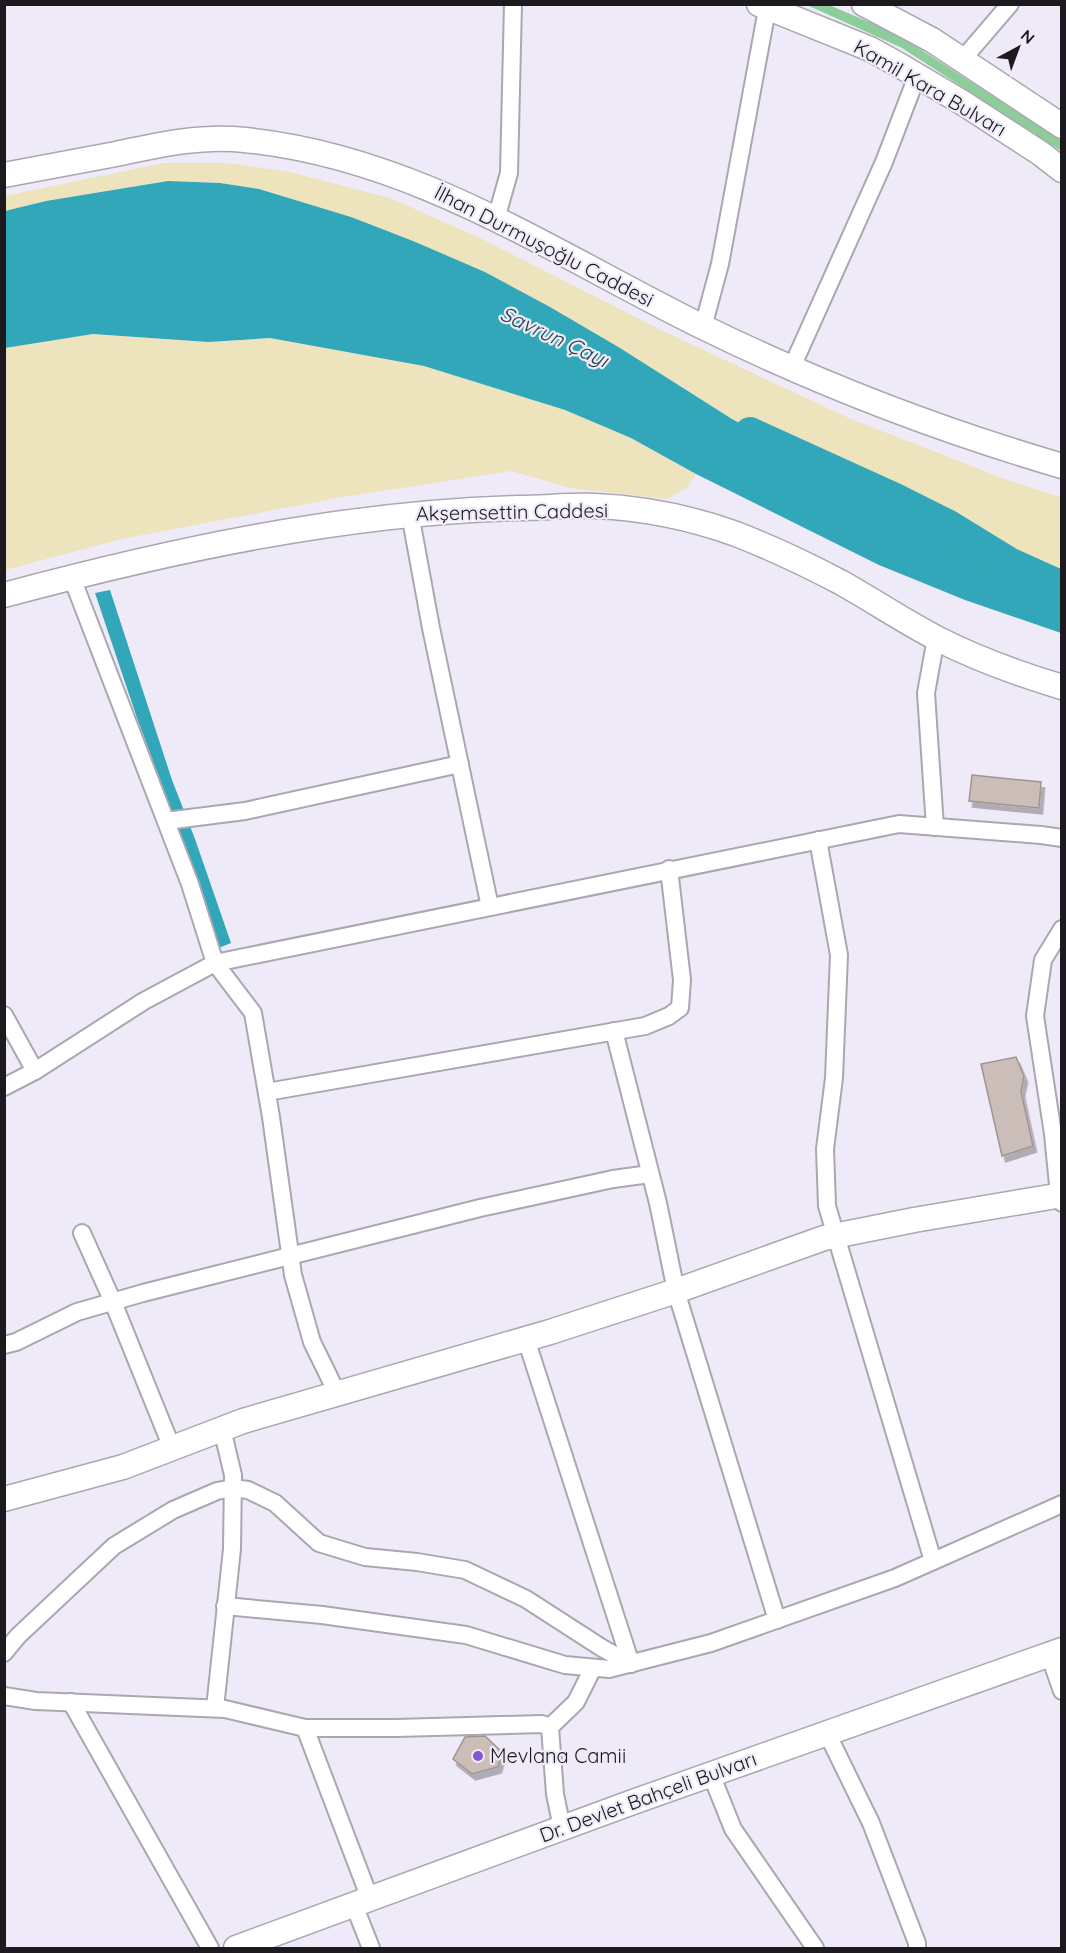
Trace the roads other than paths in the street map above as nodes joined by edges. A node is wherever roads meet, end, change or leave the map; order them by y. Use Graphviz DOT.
graph roads {
  1 [pos="513,4"];
  2 [pos="864,4"];
  3 [pos="1011,4"];
  4 [pos="765,6"];
  5 [pos="962,60"];
  6 [pos="917,76"];
  7 [pos="1062,126"];
  8 [pos="1062,170"];
  9 [pos="4,175"];
  10 [pos="496,219"];
  11 [pos="704,327"];
  12 [pos="792,368"];
  13 [pos="1062,466"];
  14 [pos="410,514"];
  15 [pos="72,578"];
  16 [pos="4,596"];
  17 [pos="936,638"];
  18 [pos="1062,687"];
  19 [pos="460,764"];
  20 [pos="166,821"];
  21 [pos="935,827"];
  22 [pos="1062,838"];
  23 [pos="818,840"];
  24 [pos="669,869"];
  25 [pos="490,907"];
  26 [pos="1062,929"];
  27 [pos="215,963"];
  28 [pos="4,1015"];
  29 [pos="614,1031"];
  30 [pos="35,1071"];
  31 [pos="4,1087"];
  32 [pos="267,1092"];
  33 [pos="650,1174"];
  34 [pos="1061,1198"];
  35 [pos="82,1233"];
  36 [pos="838,1236"];
  37 [pos="290,1256"];
  38 [pos="676,1291"];
  39 [pos="113,1302"];
  40 [pos="526,1339"];
  41 [pos="4,1345"];
  42 [pos="337,1393"];
  43 [pos="222,1429"];
  44 [pos="172,1448"];
  45 [pos="233,1488"];
  46 [pos="4,1499"];
  47 [pos="1062,1504"];
  48 [pos="933,1562"];
  49 [pos="225,1606"];
  50 [pos="777,1620"];
  51 [pos="1055,1652"];
  52 [pos="4,1653"];
  53 [pos="631,1664"];
  54 [pos="593,1668"];
  55 [pos="1062,1690"];
  56 [pos="4,1696"];
  57 [pos="71,1702"];
  58 [pos="215,1708"];
  59 [pos="550,1727"];
  60 [pos="305,1728"];
  61 [pos="827,1733"];
  62 [pos="711,1774"];
  63 [pos="562,1828"];
  64 [pos="362,1902"];
  65 [pos="210,1948"];
  66 [pos="236,1948"];
  67 [pos="372,1948"];
  68 [pos="815,1948"];
  69 [pos="917,1948"];
  1 -- 10 [label="street"];
  2 -- 5 [label="street, Kamil Kara Bulvarı"];
  3 -- 5 [label="street"];
  4 -- 6 [label="street, Kamil Kara Bulvarı"];
  4 -- 11 [label="street"];
  5 -- 7 [label="street, Kamil Kara Bulvarı"];
  6 -- 8 [label="street, Kamil Kara Bulvarı"];
  6 -- 12 [label="street"];
  9 -- 10 [label="street, İlhan Durmuşoğlu Caddesi"];
  10 -- 11 [label="street, İlhan Durmuşoğlu Caddesi"];
  11 -- 12 [label="street, İlhan Durmuşoğlu Caddesi"];
  12 -- 13 [label="street, İlhan Durmuşoğlu Caddesi"];
  14 -- 15 [label="street, Akşemsettin Caddesi"];
  14 -- 17 [label="street, Akşemsettin Caddesi"];
  14 -- 19 [label="street"];
  15 -- 16 [label="street, Akşemsettin Caddesi"];
  15 -- 20 [label="street"];
  17 -- 18 [label="street, Akşemsettin Caddesi"];
  17 -- 21 [label="street"];
  19 -- 20 [label="street"];
  19 -- 25 [label="street"];
  20 -- 27 [label="street"];
  21 -- 22 [label="street"];
  21 -- 23 [label="street"];
  23 -- 24 [label="street"];
  23 -- 36 [label="street"];
  24 -- 25 [label="street"];
  24 -- 29 [label="street"];
  25 -- 27 [label="street"];
  26 -- 34 [label="street"];
  27 -- 30 [label="street"];
  27 -- 32 [label="street"];
  28 -- 30 [label="street"];
  29 -- 32 [label="street"];
  29 -- 33 [label="street"];
  30 -- 31 [label="street"];
  32 -- 37 [label="street"];
  33 -- 37 [label="street"];
  33 -- 38 [label="street"];
  34 -- 36 [label="street"];
  35 -- 39 [label="street"];
  36 -- 38 [label="street"];
  36 -- 48 [label="street"];
  37 -- 39 [label="street"];
  37 -- 42 [label="street"];
  38 -- 40 [label="street"];
  38 -- 50 [label="street"];
  39 -- 41 [label="street"];
  39 -- 44 [label="street"];
  40 -- 42 [label="street"];
  40 -- 53 [label="street"];
  42 -- 43 [label="street"];
  43 -- 44 [label="street"];
  43 -- 45 [label="street"];
  44 -- 46 [label="street"];
  45 -- 49 [label="street"];
  45 -- 52 [label="street"];
  45 -- 53 [label="street"];
  47 -- 48 [label="street"];
  48 -- 50 [label="street"];
  49 -- 54 [label="street"];
  49 -- 58 [label="street"];
  50 -- 53 [label="street"];
  51 -- 55 [label="street"];
  51 -- 61 [label="street, Dr. Devlet Bahçeli Bulvarı"];
  53 -- 54 [label="street"];
  54 -- 59 [label="street"];
  56 -- 57 [label="street"];
  57 -- 58 [label="street"];
  57 -- 65 [label="street"];
  58 -- 60 [label="street"];
  59 -- 60 [label="street"];
  59 -- 63 [label="street"];
  60 -- 64 [label="street"];
  61 -- 62 [label="street, Dr. Devlet Bahçeli Bulvarı"];
  61 -- 69 [label="street"];
  62 -- 63 [label="street, Dr. Devlet Bahçeli Bulvarı"];
  62 -- 68 [label="street"];
  63 -- 64 [label="street, Dr. Devlet Bahçeli Bulvarı"];
  64 -- 66 [label="street, Dr. Devlet Bahçeli Bulvarı"];
  64 -- 67 [label="street"];
}
